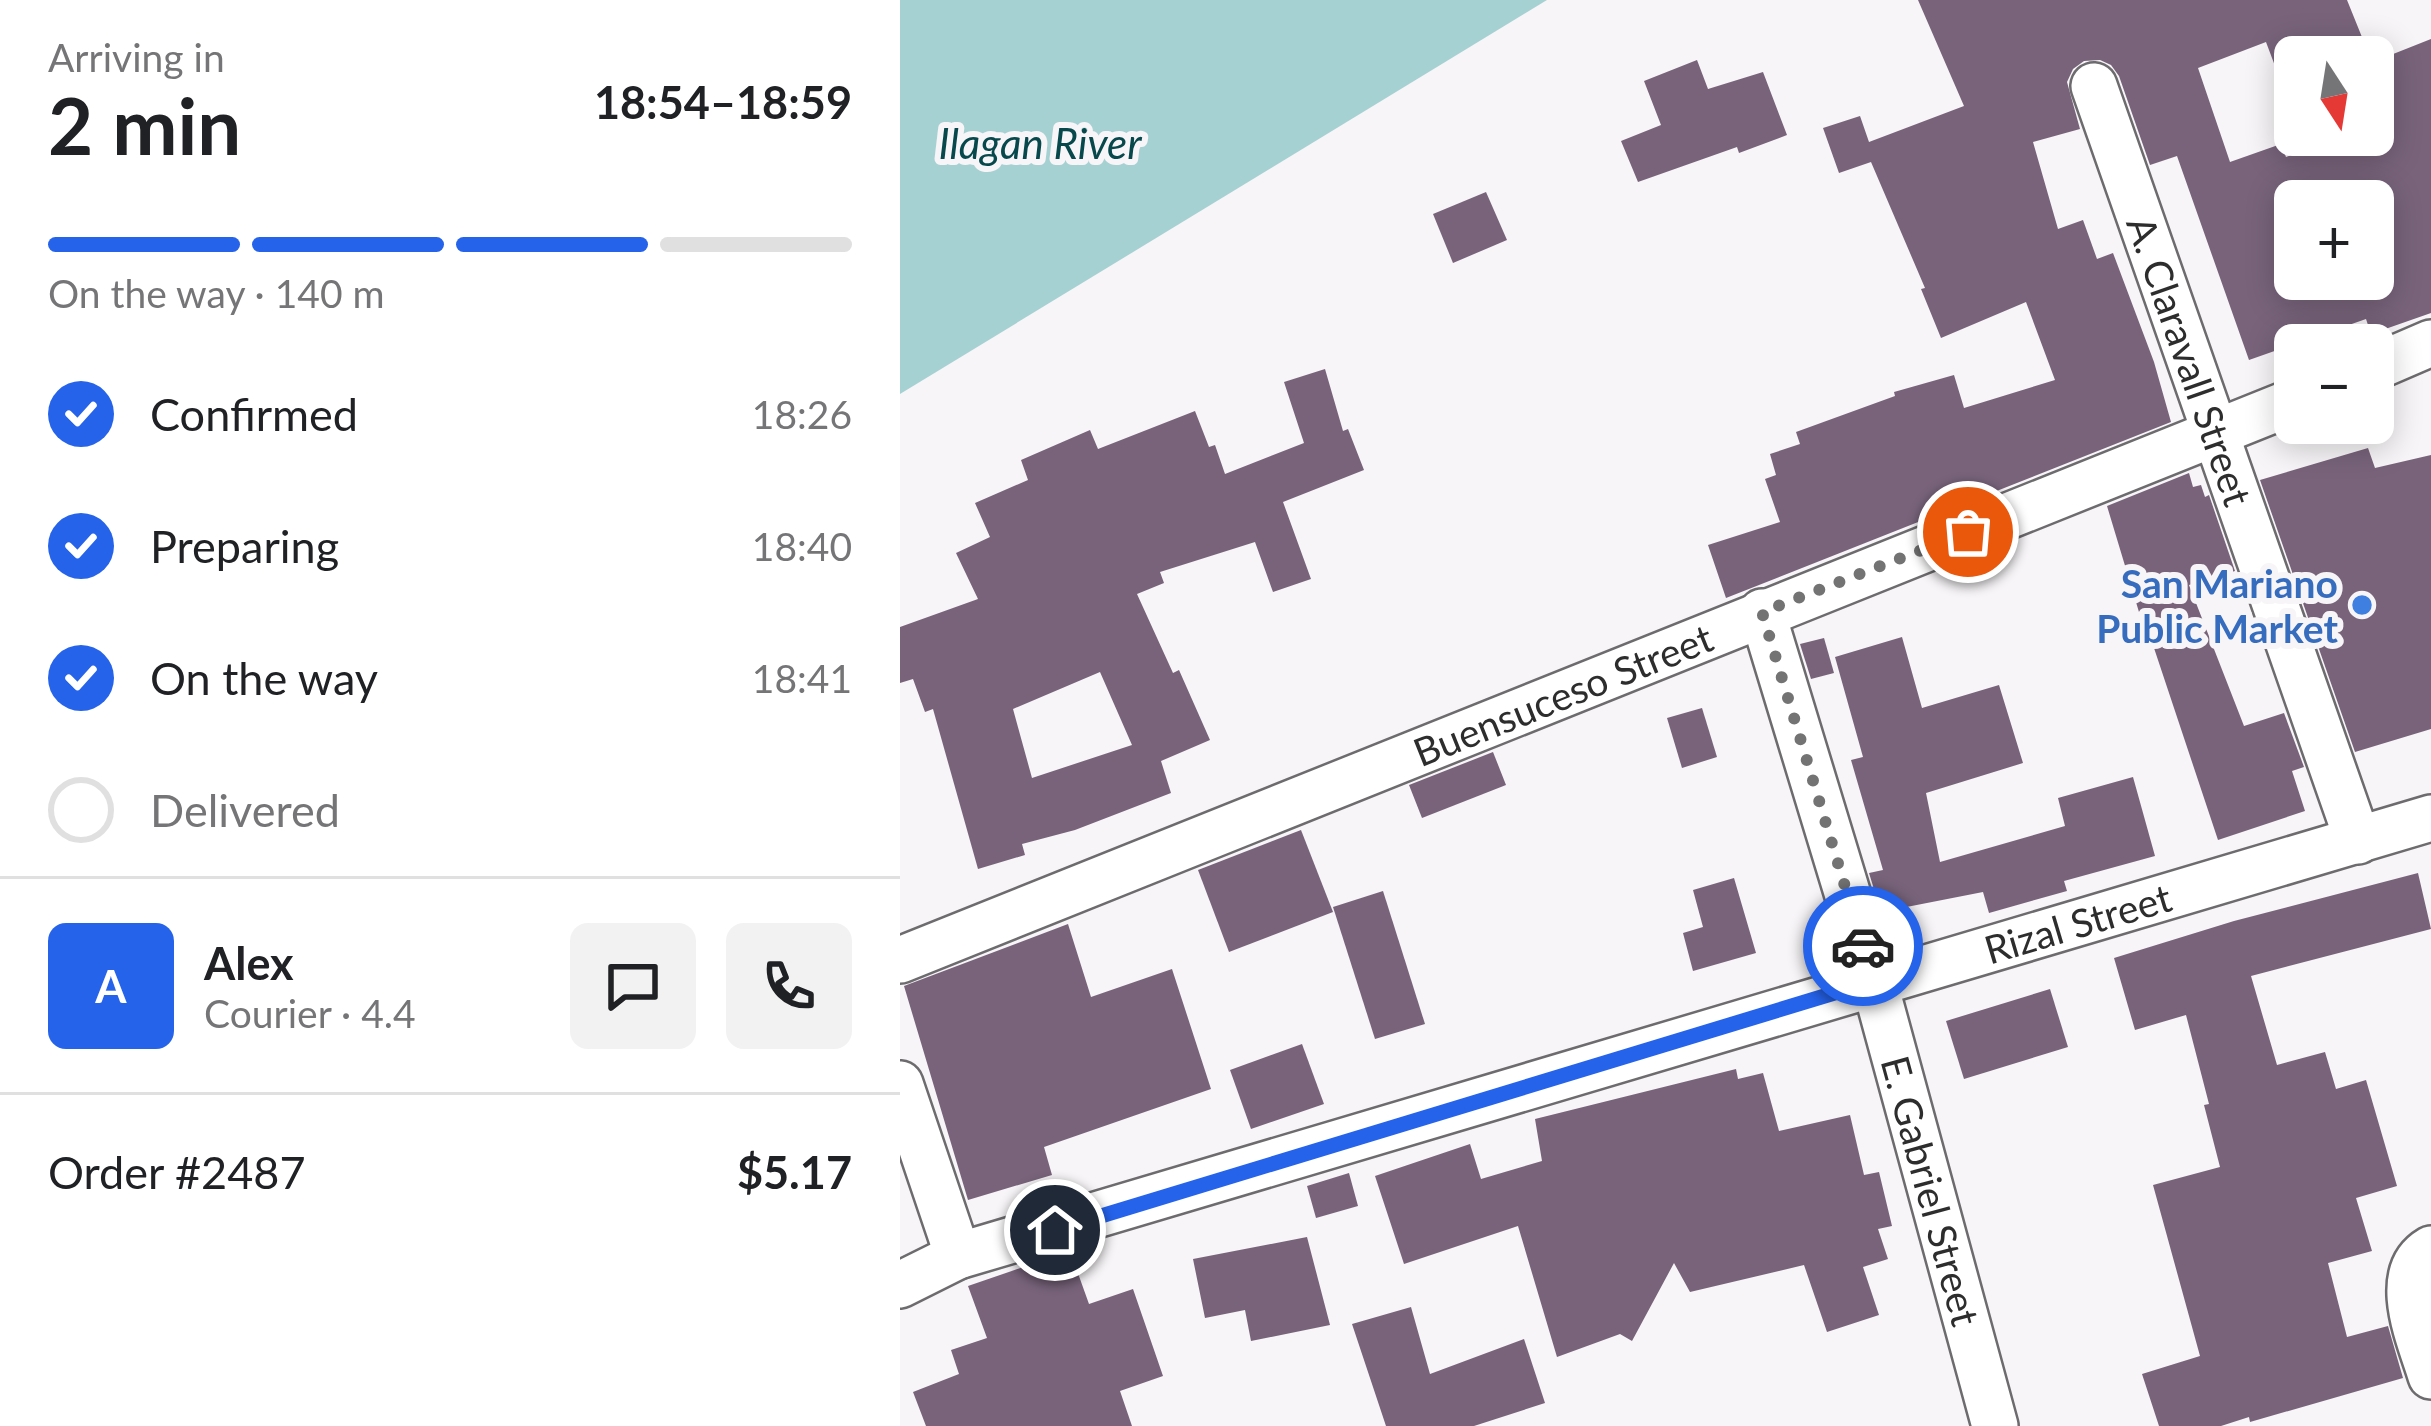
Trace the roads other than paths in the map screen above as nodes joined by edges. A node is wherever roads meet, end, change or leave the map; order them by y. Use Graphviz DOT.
graph roads {
  1 [pos="2094,86"];
  2 [pos="2431,344"];
  3 [pos="2394,359"];
  4 [pos="2274,410"];
  5 [pos="2215,435"];
  6 [pos="1762,612"];
  7 [pos="2431,818"];
  8 [pos="2358,841"];
  9 [pos="900,960"];
  10 [pos="1874,981"];
  11 [pos="900,1084"];
  12 [pos="2431,1249"];
  13 [pos="958,1256"];
  14 [pos="900,1285"];
  15 [pos="2431,1376"];
  16 [pos="1995,1426"];
  1 -- 5 [label="street, A. Claravall Street"];
  2 -- 3 [label="street"];
  4 -- 5 [label="street, Buensuceso Street"];
  5 -- 6 [label="street, Buensuceso Street"];
  5 -- 8 [label="street, A. Claravall Street"];
  6 -- 9 [label="street, Buensuceso Street"];
  6 -- 10 [label="street, E. Gabriel Street"];
  7 -- 8 [label="street, Rizal Street"];
  8 -- 10 [label="street, Rizal Street"];
  10 -- 13 [label="street, Rizal Street"];
  10 -- 16 [label="street, E. Gabriel Street"];
  11 -- 13 [label="street"];
  12 -- 15 [label="street"];
  13 -- 14 [label="street, Rizal Street"];
}
